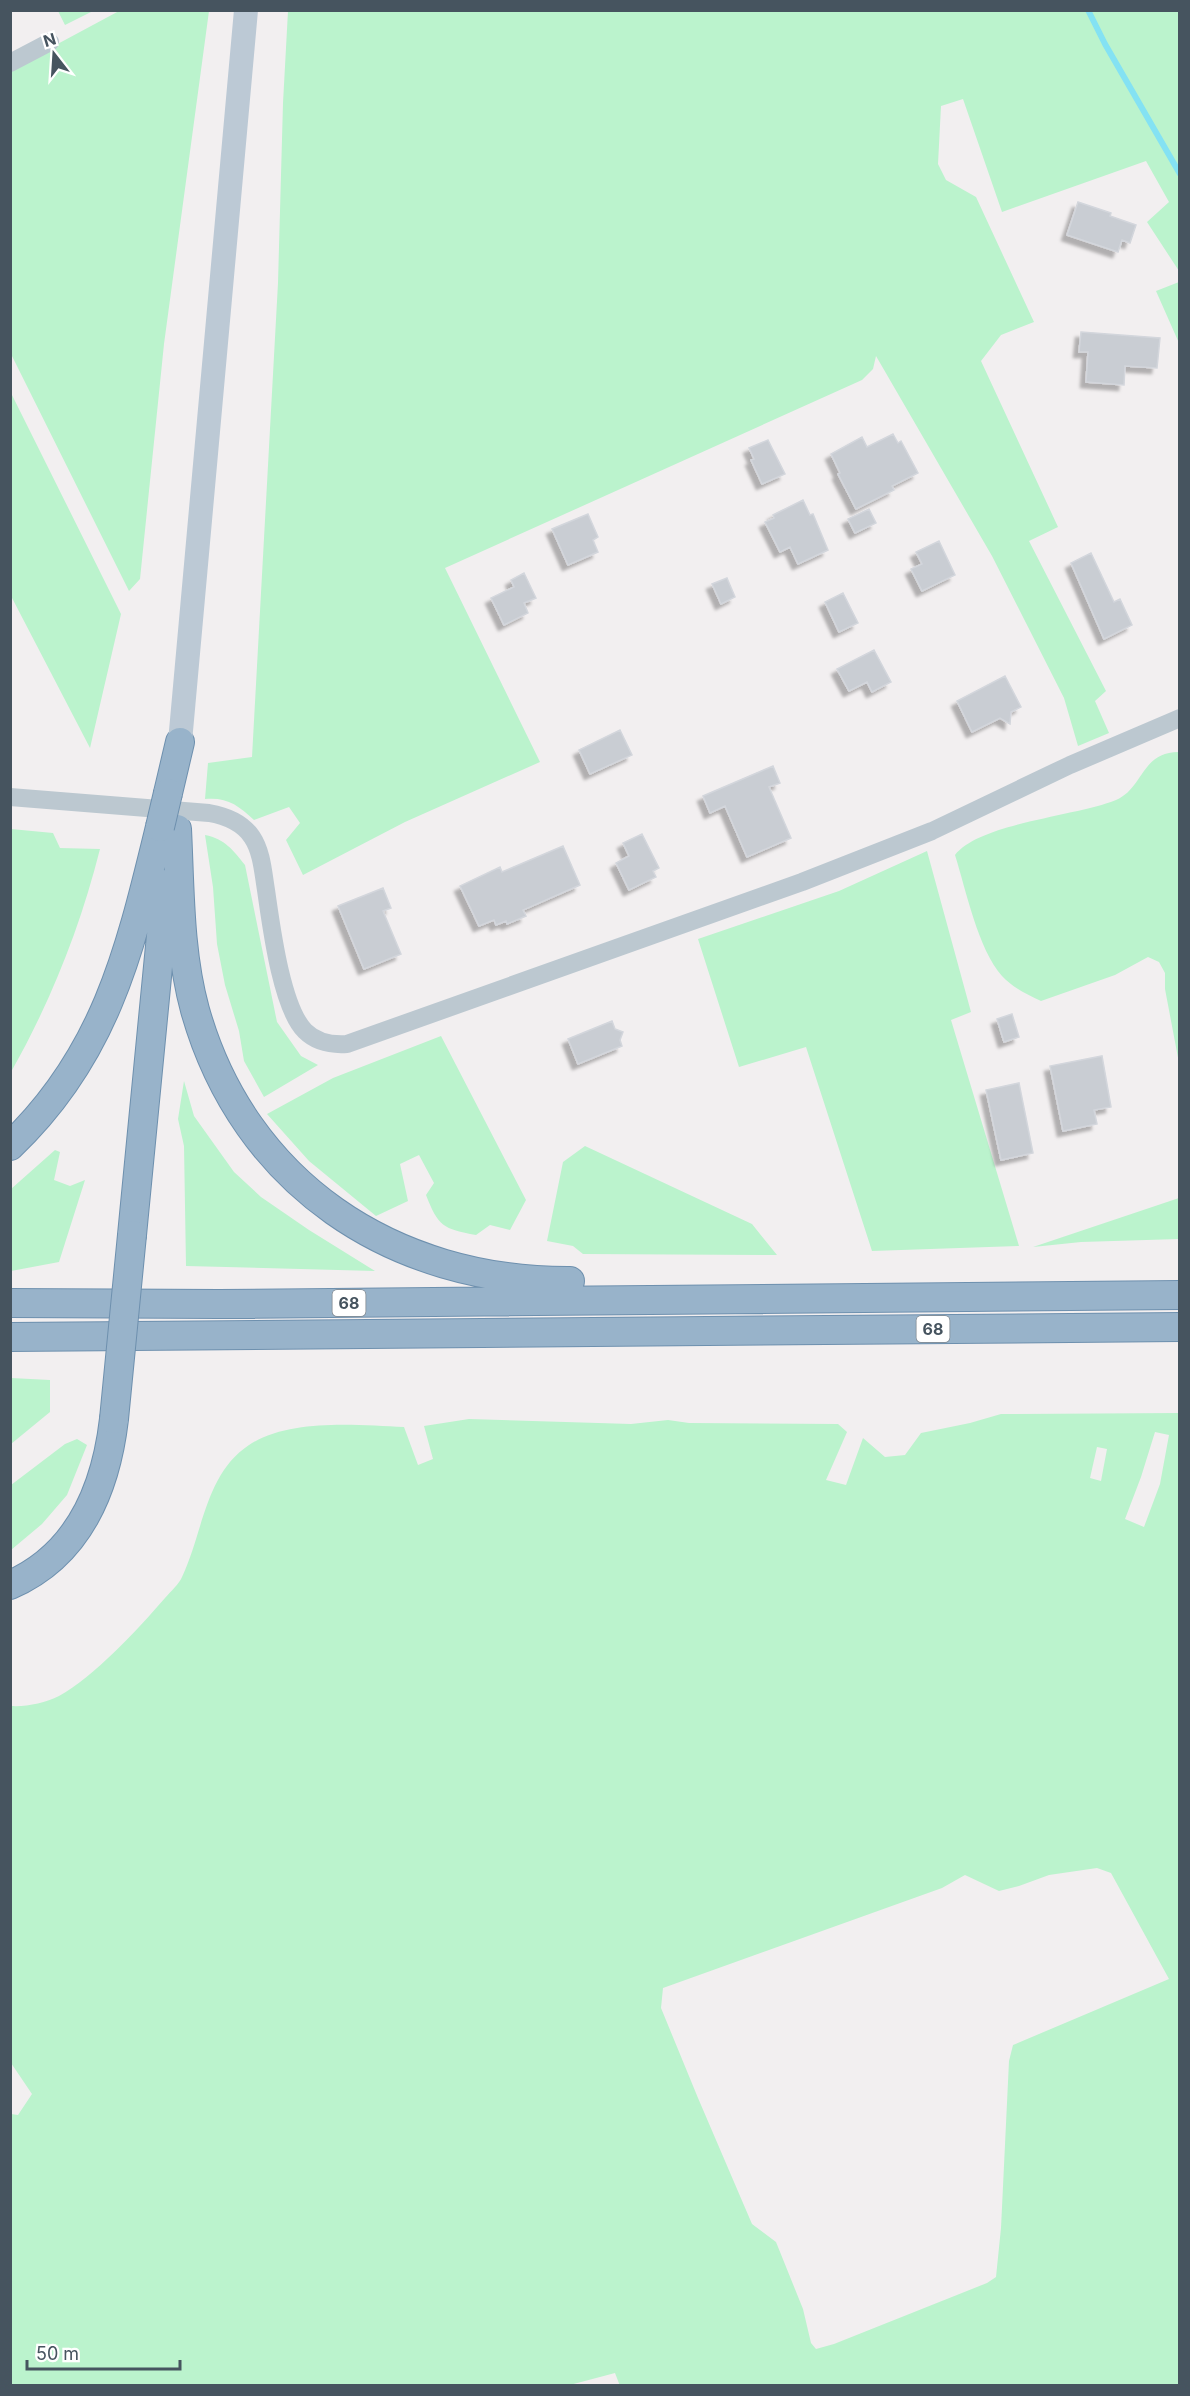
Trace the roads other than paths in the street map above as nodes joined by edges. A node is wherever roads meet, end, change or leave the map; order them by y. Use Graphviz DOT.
graph roads {
  1 [pos="246,10"];
  2 [pos="50,42"];
  3 [pos="10,63"];
  4 [pos="1179,718"];
  5 [pos="180,742"];
  6 [pos="10,797"];
  7 [pos="169,828"];
  8 [pos="10,1146"];
  9 [pos="1179,1295"];
  10 [pos="687,1299"];
  11 [pos="10,1303"];
  12 [pos="1179,1327"];
  13 [pos="103,1336"];
  14 [pos="10,1337"];
  15 [pos="10,1351"];
  16 [pos="10,1585"];
  1 -- 5 [label="main road"];
  2 -- 3 [label="street"];
  4 -- 6 [label="street"];
  5 -- 7 [label="highway"];
  7 -- 8 [label="highway"];
  7 -- 10 [label="highway"];
  7 -- 16 [label="highway, bridge"];
  9 -- 10 [label="highway, 68"];
  10 -- 11 [label="highway, 68"];
  12 -- 13 [label="highway, 68"];
  13 -- 14 [label="highway, 68"];
  13 -- 15 [label="highway"];
}
